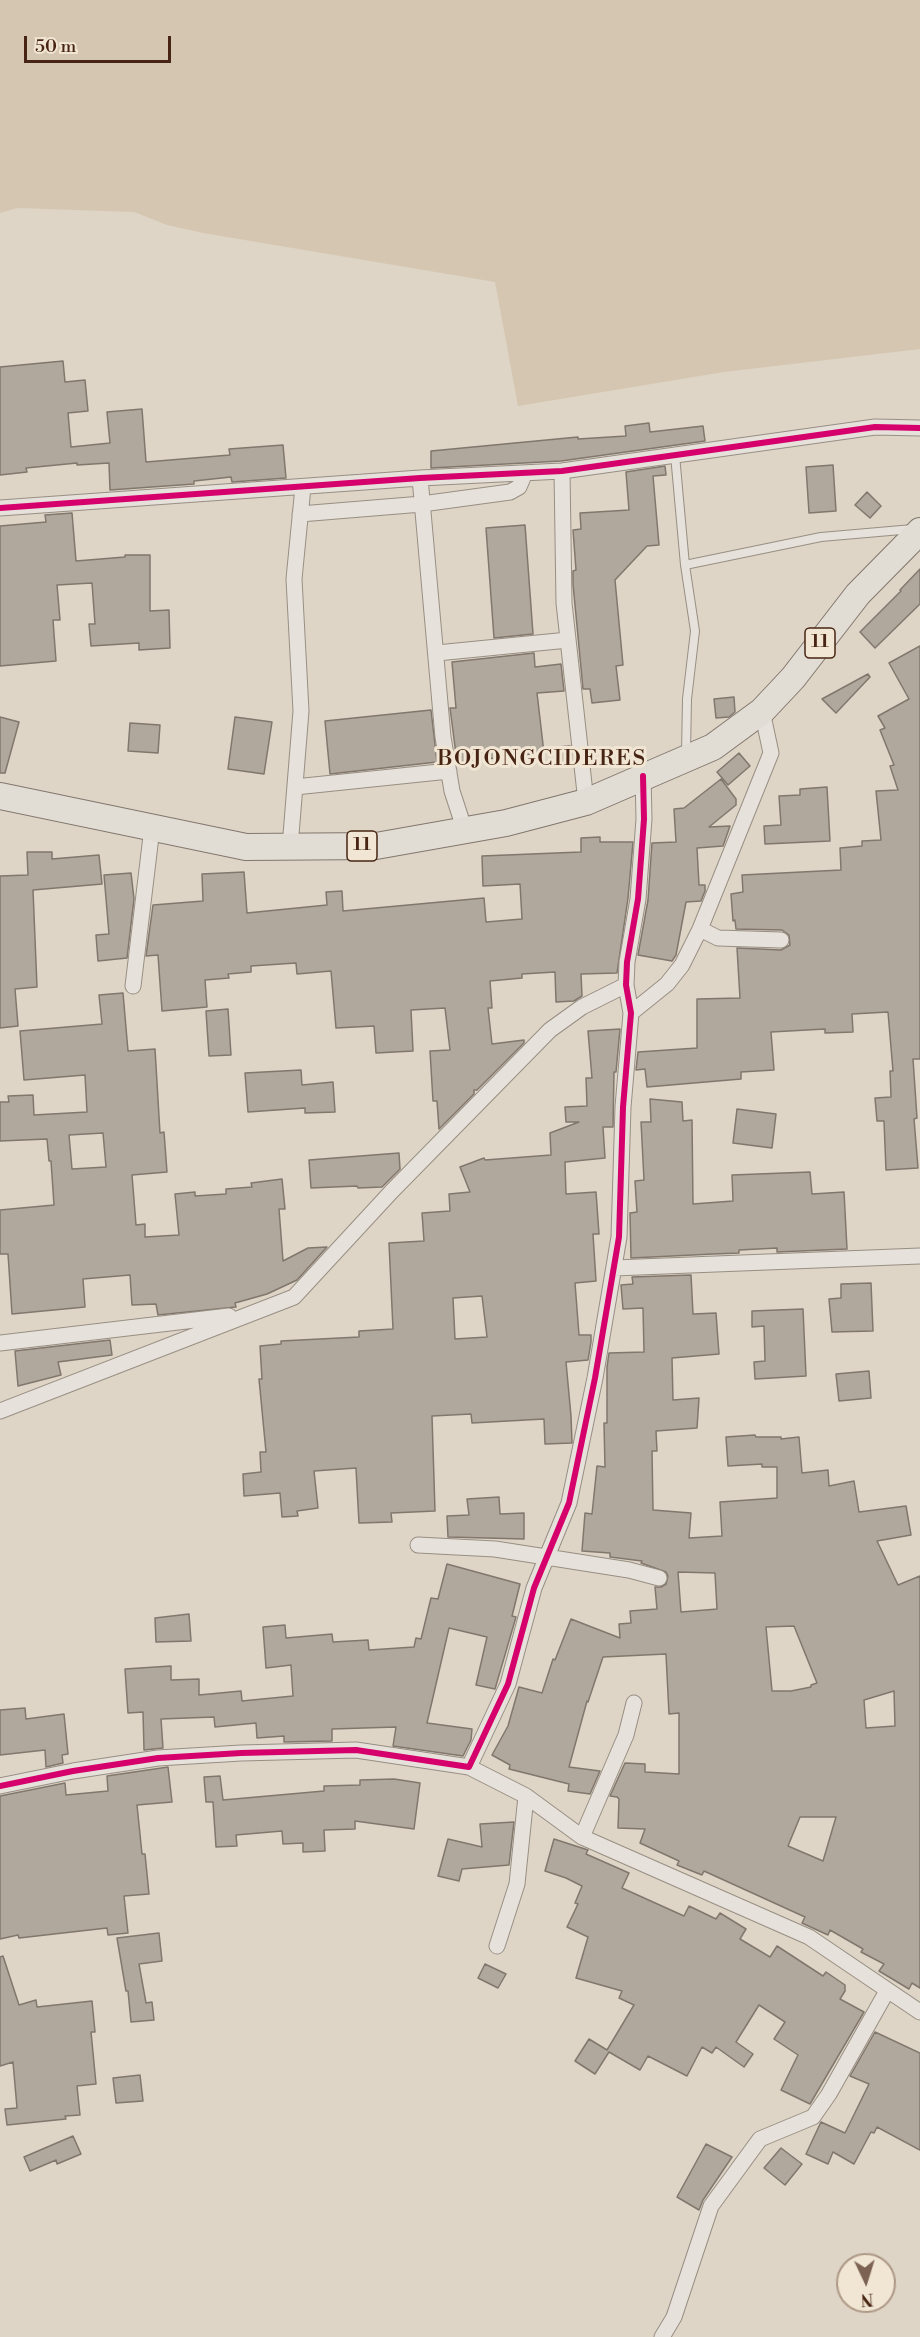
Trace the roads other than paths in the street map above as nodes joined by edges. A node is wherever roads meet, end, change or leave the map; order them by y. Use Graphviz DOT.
graph roads {
  1 [pos="920,428"];
  2 [pos="675,455"];
  3 [pos="562,471"];
  4 [pos="525,473"];
  5 [pos="420,478"];
  6 [pos="303,487"];
  7 [pos="422,504"];
  8 [pos="0,507"];
  9 [pos="300,514"];
  10 [pos="920,530"];
  11 [pos="686,565"];
  12 [pos="568,640"];
  13 [pos="437,653"];
  14 [pos="762,711"];
  15 [pos="686,758"];
  16 [pos="449,771"];
  17 [pos="643,776"];
  18 [pos="295,787"];
  19 [pos="0,796"];
  20 [pos="586,802"];
  21 [pos="152,828"];
  22 [pos="465,831"];
  23 [pos="290,847"];
  24 [pos="700,929"];
  25 [pos="781,940"];
  26 [pos="626,985"];
  27 [pos="134,986"];
  28 [pos="631,1013"];
  29 [pos="920,1256"];
  30 [pos="614,1268"];
  31 [pos="250,1314"];
  32 [pos="0,1343"];
  33 [pos="0,1412"];
  34 [pos="418,1545"];
  35 [pos="547,1558"];
  36 [pos="659,1578"];
  37 [pos="634,1704"];
  38 [pos="469,1767"];
  39 [pos="0,1786"];
  40 [pos="526,1796"];
  41 [pos="582,1837"];
  42 [pos="497,1946"];
  43 [pos="887,1991"];
  44 [pos="920,2012"];
  45 [pos="662,2337"];
  1 -- 2 [label="street"];
  2 -- 3 [label="street"];
  2 -- 11 [label="lane"];
  3 -- 4 [label="street"];
  3 -- 12 [label="street"];
  4 -- 5 [label="street"];
  4 -- 7 [label="street"];
  5 -- 6 [label="street"];
  5 -- 7 [label="street"];
  6 -- 8 [label="street"];
  6 -- 9 [label="street"];
  7 -- 9 [label="street"];
  7 -- 13 [label="street"];
  9 -- 18 [label="street"];
  10 -- 11 [label="lane"];
  10 -- 14 [label="highway, 11"];
  11 -- 15 [label="lane"];
  12 -- 13 [label="street"];
  12 -- 20 [label="street"];
  13 -- 16 [label="street"];
  14 -- 15 [label="highway, 11"];
  14 -- 24 [label="street"];
  15 -- 17 [label="highway, 11"];
  16 -- 18 [label="street"];
  16 -- 22 [label="street"];
  17 -- 20 [label="highway, 11"];
  17 -- 26 [label="street"];
  18 -- 23 [label="street"];
  19 -- 21 [label="highway, 11"];
  20 -- 22 [label="highway, 11"];
  21 -- 23 [label="highway, 11"];
  21 -- 27 [label="street"];
  22 -- 23 [label="highway, 11"];
  24 -- 25 [label="street"];
  24 -- 28 [label="street"];
  26 -- 28 [label="street"];
  26 -- 31 [label="street"];
  28 -- 30 [label="street"];
  29 -- 30 [label="street"];
  30 -- 35 [label="street"];
  31 -- 32 [label="street"];
  31 -- 33 [label="street"];
  34 -- 35 [label="street"];
  35 -- 36 [label="street"];
  35 -- 38 [label="street"];
  37 -- 41 [label="street"];
  38 -- 39 [label="street"];
  38 -- 40 [label="street"];
  40 -- 41 [label="street"];
  40 -- 42 [label="street"];
  41 -- 43 [label="street"];
  43 -- 44 [label="street"];
  43 -- 45 [label="street"];
}
